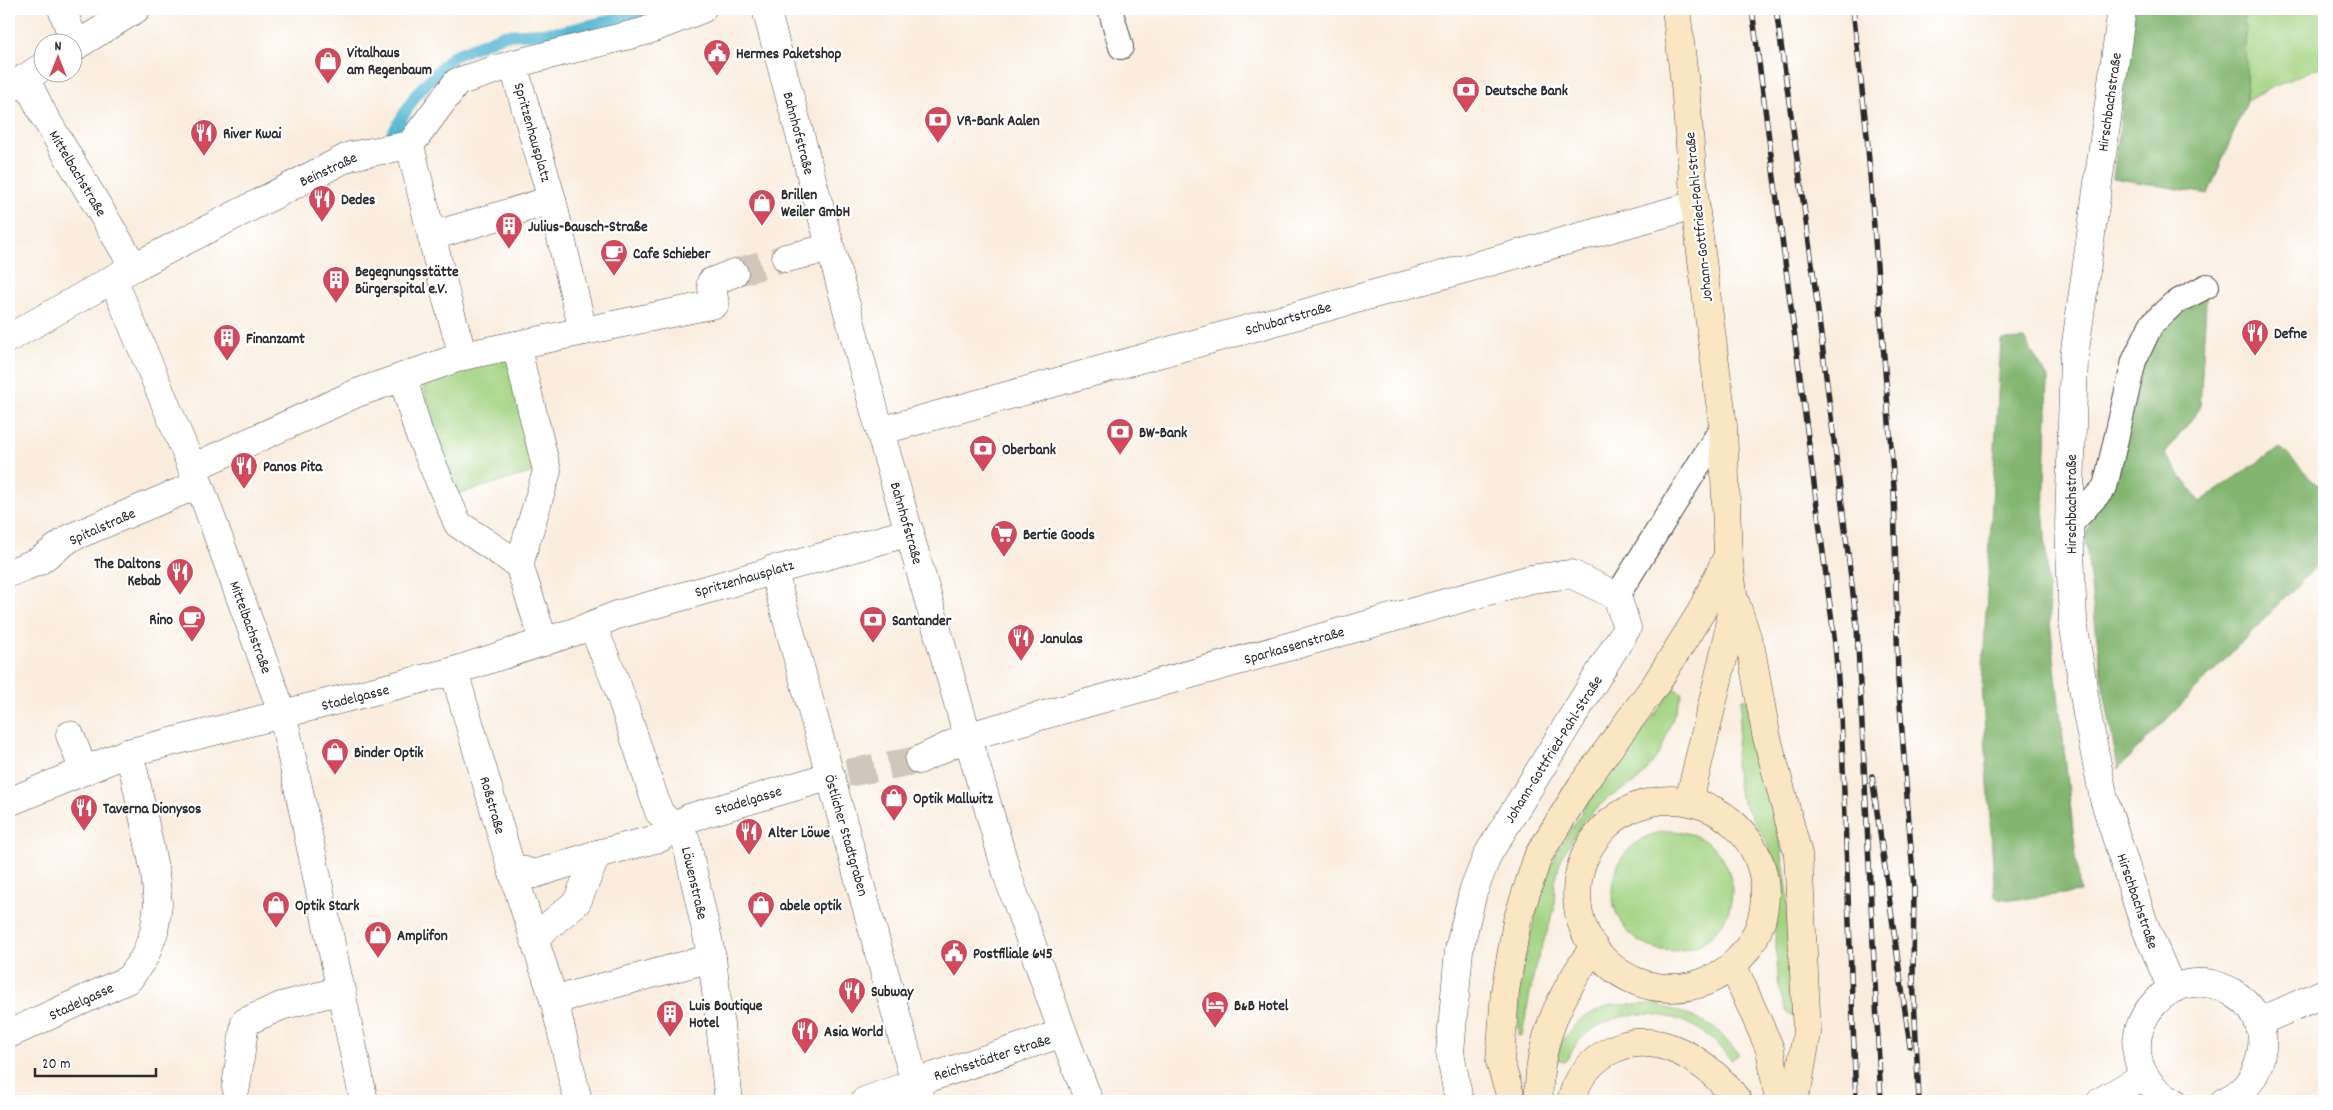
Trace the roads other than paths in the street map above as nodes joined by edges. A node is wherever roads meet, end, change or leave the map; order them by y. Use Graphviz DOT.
graph roads {
  1 [pos="62,9"];
  2 [pos="702,9"];
  3 [pos="766,9"];
  4 [pos="1110,9"];
  5 [pos="1676,9"];
  6 [pos="2122,9"];
  7 [pos="123,12"];
  8 [pos="69,32"];
  9 [pos="82,41"];
  10 [pos="1121,48"];
  11 [pos="513,64"];
  12 [pos="25,78"];
  13 [pos="410,144"];
  14 [pos="552,200"];
  15 [pos="1694,204"];
  16 [pos="432,236"];
  17 [pos="830,248"];
  18 [pos="786,258"];
  19 [pos="123,273"];
  20 [pos="734,273"];
  21 [pos="2207,286"];
  22 [pos="583,331"];
  23 [pos="9,338"];
  24 [pos="516,345"];
  25 [pos="463,356"];
  26 [pos="403,376"];
  27 [pos="1724,426"];
  28 [pos="880,431"];
  29 [pos="195,476"];
  30 [pos="2069,526"];
  31 [pos="910,532"];
  32 [pos="1728,554"];
  33 [pos="519,565"];
  34 [pos="773,569"];
  35 [pos="9,573"];
  36 [pos="1733,593"];
  37 [pos="1617,596"];
  38 [pos="586,628"];
  39 [pos="544,642"];
  40 [pos="454,671"];
  41 [pos="283,715"];
  42 [pos="70,734"];
  43 [pos="969,736"];
  44 [pos="127,754"];
  45 [pos="919,760"];
  46 [pos="84,771"];
  47 [pos="839,774"];
  48 [pos="1689,801"];
  49 [pos="9,802"];
  50 [pos="674,827"];
  51 [pos="597,854"];
  52 [pos="511,867"];
  53 [pos="534,938"];
  54 [pos="1594,947"];
  55 [pos="712,958"];
  56 [pos="1733,966"];
  57 [pos="2172,989"];
  58 [pos="342,990"];
  59 [pos="2324,993"];
  60 [pos="554,1000"];
  61 [pos="2258,1022"];
  62 [pos="1063,1033"];
  63 [pos="9,1034"];
  64 [pos="2145,1076"];
  65 [pos="236,1087"];
  66 [pos="917,1092"];
  67 [pos="364,1101"];
  68 [pos="578,1101"];
  69 [pos="729,1101"];
  70 [pos="865,1101"];
  71 [pos="1090,1101"];
  72 [pos="1459,1101"];
  73 [pos="1512,1101"];
  74 [pos="1539,1101"];
  75 [pos="1571,1101"];
  76 [pos="1738,1101"];
  77 [pos="1779,1101"];
  78 [pos="1791,1101"];
  79 [pos="2101,1101"];
  80 [pos="2173,1101"];
  81 [pos="2225,1101"];
  1 -- 8 [label="street"];
  2 -- 11 [label="street"];
  3 -- 17 [label="street, Bahnhofstraße"];
  4 -- 10 [label="lane"];
  5 -- 15 [label="main road, Johann-Gottfried-Pahl-Straße"];
  6 -- 30 [label="street, Hirschbachstraße"];
  7 -- 9 [label="street"];
  11 -- 13 [label="street"];
  11 -- 14 [label="street, Spritzenhausplatz"];
  12 -- 19 [label="street, Mittelbachstraße"];
  13 -- 16 [label="street"];
  13 -- 19 [label="street, Beinstraße"];
  14 -- 16 [label="street, Spritzenhausplatz"];
  14 -- 22 [label="street, Spritzenhausplatz"];
  15 -- 27 [label="main road, Johann-Gottfried-Pahl-Straße"];
  15 -- 28 [label="street, Schubartstraße"];
  16 -- 25 [label="street"];
  17 -- 18 [label="street"];
  17 -- 28 [label="street, Bahnhofstraße"];
  19 -- 23 [label="street, Beinstraße"];
  19 -- 29 [label="street, Mittelbachstraße"];
  20 -- 22 [label="street"];
  21 -- 30 [label="lane"];
  22 -- 24 [label="street"];
  24 -- 25 [label="street"];
  24 -- 33 [label="street"];
  25 -- 26 [label="street"];
  26 -- 29 [label="street, Spitalstraße"];
  26 -- 33 [label="street"];
  27 -- 32 [label="main road, Johann-Gottfried-Pahl-Straße"];
  27 -- 37 [label="lane"];
  28 -- 31 [label="street, Bahnhofstraße"];
  29 -- 35 [label="street, Spitalstraße"];
  29 -- 41 [label="street, Mittelbachstraße"];
  30 -- 57 [label="street, Hirschbachstraße"];
  31 -- 34 [label="street, Spritzenhausplatz"];
  31 -- 43 [label="street, Bahnhofstraße"];
  32 -- 36 [label="main road, Johann-Gottfried-Pahl-Straße"];
  32 -- 73 [label="main road"];
  33 -- 39 [label="street"];
  34 -- 38 [label="street, Spritzenhausplatz"];
  34 -- 47 [label="street, Östlicher Stadtgraben"];
  36 -- 48 [label="main road, Johann-Gottfried-Pahl-Straße"];
  36 -- 78 [label="main road"];
  37 -- 43 [label="street, Sparkassenstraße"];
  37 -- 72 [label="street, Johann-Gottfried-Pahl-Straße"];
  38 -- 39 [label="street, Stadelgasse"];
  38 -- 50 [label="street, Löwenstraße"];
  39 -- 40 [label="street, Stadelgasse"];
  40 -- 41 [label="street, Stadelgasse"];
  40 -- 52 [label="street, Roßstraße"];
  41 -- 44 [label="street, Stadelgasse"];
  41 -- 58 [label="street, Mittelbachstraße"];
  42 -- 46 [label="street"];
  43 -- 45 [label="street"];
  43 -- 62 [label="street, Bahnhofstraße"];
  44 -- 46 [label="street, Stadelgasse"];
  44 -- 63 [label="street, Stadelgasse"];
  46 -- 49 [label="street, Stadelgasse"];
  47 -- 50 [label="street, Stadelgasse"];
  47 -- 66 [label="street, Östlicher Stadtgraben"];
  48 -- 54 [label="main road"];
  48 -- 56 [label="main road"];
  50 -- 51 [label="street, Stadelgasse"];
  50 -- 55 [label="street, Löwenstraße"];
  51 -- 52 [label="street, Stadelgasse"];
  51 -- 53 [label="street"];
  52 -- 53 [label="street, Roßstraße"];
  53 -- 60 [label="street, Roßstraße"];
  54 -- 56 [label="main road"];
  54 -- 74 [label="main road"];
  55 -- 60 [label="street"];
  55 -- 69 [label="street, Löwenstraße"];
  56 -- 77 [label="main road"];
  57 -- 61 [label="street"];
  57 -- 64 [label="street"];
  58 -- 65 [label="street"];
  58 -- 67 [label="street, Mittelbachstraße"];
  59 -- 61 [label="street"];
  60 -- 68 [label="street, Roßstraße"];
  61 -- 81 [label="street"];
  62 -- 66 [label="street, Reichsstädter Straße"];
  62 -- 71 [label="street, Bahnhofstraße"];
  64 -- 79 [label="street"];
  64 -- 80 [label="street"];
  66 -- 70 [label="street, Reichsstädter Straße"];
  75 -- 76 [label="main road"];
}
